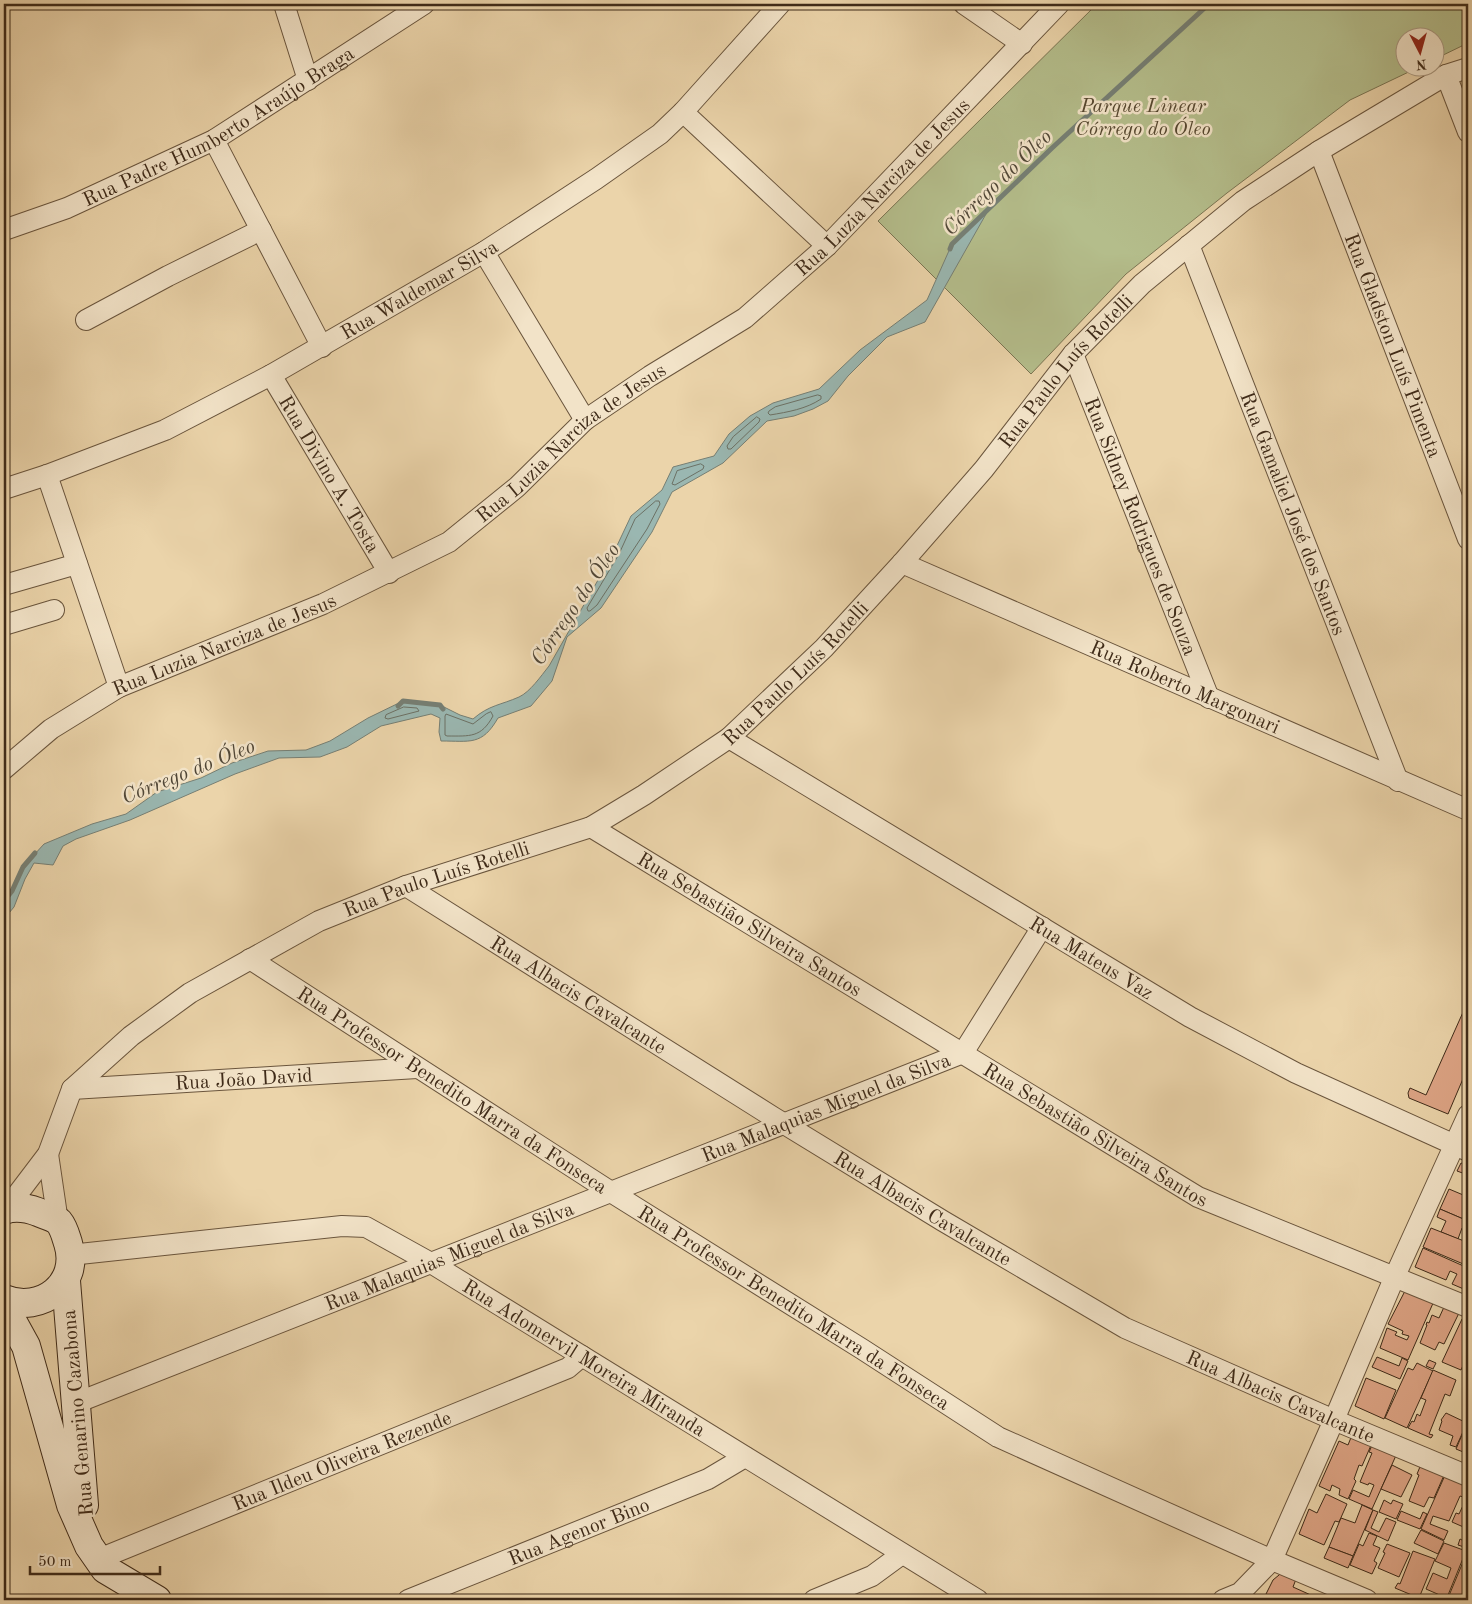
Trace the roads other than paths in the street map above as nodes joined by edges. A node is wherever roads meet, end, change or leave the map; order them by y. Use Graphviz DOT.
graph roads {
  1 [pos="284,4"];
  2 [pos="424,4"];
  3 [pos="780,4"];
  4 [pos="964,4"];
  5 [pos="1059,4"];
  6 [pos="1022,44"];
  7 [pos="1468,68"];
  8 [pos="1446,75"];
  9 [pos="308,80"];
  10 [pos="683,112"];
  11 [pos="1468,132"];
  12 [pos="214,140"];
  13 [pos="1319,150"];
  14 [pos="4,230"];
  15 [pos="261,230"];
  16 [pos="1189,245"];
  17 [pos="827,246"];
  18 [pos="484,252"];
  19 [pos="86,320"];
  20 [pos="322,346"];
  21 [pos="1073,354"];
  22 [pos="271,375"];
  23 [pos="585,420"];
  24 [pos="47,475"];
  25 [pos="4,489"];
  26 [pos="1468,540"];
  27 [pos="902,563"];
  28 [pos="77,564"];
  29 [pos="389,573"];
  30 [pos="4,585"];
  31 [pos="54,610"];
  32 [pos="4,625"];
  33 [pos="119,687"];
  34 [pos="1209,698"];
  35 [pos="729,738"];
  36 [pos="4,769"];
  37 [pos="1398,781"];
  38 [pos="1468,810"];
  39 [pos="591,828"];
  40 [pos="406,886"];
  41 [pos="1042,927"];
  42 [pos="250,960"];
  43 [pos="963,1053"];
  44 [pos="417,1068"];
  45 [pos="72,1090"];
  46 [pos="1468,1115"];
  47 [pos="784,1124"];
  48 [pos="1462,1148"];
  49 [pos="48,1154"];
  50 [pos="611,1192"];
  51 [pos="6,1209"];
  52 [pos="58,1222"];
  53 [pos="430,1263"];
  54 [pos="68,1268"];
  55 [pos="1395,1276"];
  56 [pos="4,1300"];
  57 [pos="4,1306"];
  58 [pos="1468,1307"];
  59 [pos="582,1356"];
  60 [pos="76,1403"];
  61 [pos="1334,1420"];
  62 [pos="746,1457"];
  63 [pos="1468,1476"];
  64 [pos="94,1553"];
  65 [pos="902,1554"];
  66 [pos="1272,1560"];
  67 [pos="157,1600"];
  68 [pos="408,1600"];
  69 [pos="814,1600"];
  70 [pos="978,1600"];
  71 [pos="1223,1600"];
  72 [pos="1367,1600"];
  1 -- 9 [label="street"];
  2 -- 9 [label="street, Rua Padre Humberto Araújo Braga"];
  3 -- 10 [label="street, Rua Waldemar Silva"];
  4 -- 6 [label="street"];
  5 -- 6 [label="street, Rua Luzia Narciza de Jesus"];
  6 -- 17 [label="street, Rua Luzia Narciza de Jesus"];
  7 -- 8 [label="street, Rua Paulo Luís Rotelli"];
  8 -- 11 [label="street"];
  8 -- 13 [label="street, Rua Paulo Luís Rotelli"];
  9 -- 12 [label="street, Rua Padre Humberto Araújo Braga"];
  10 -- 17 [label="street"];
  10 -- 18 [label="street, Rua Waldemar Silva"];
  12 -- 14 [label="street, Rua Padre Humberto Araújo Braga"];
  12 -- 15 [label="street"];
  13 -- 16 [label="street, Rua Paulo Luís Rotelli"];
  13 -- 26 [label="street, Rua Gladston Luís Pimenta"];
  15 -- 19 [label="street"];
  15 -- 20 [label="street"];
  16 -- 21 [label="street, Rua Paulo Luís Rotelli"];
  16 -- 37 [label="street, Rua Gamaliel José dos Santos"];
  17 -- 23 [label="street, Rua Luzia Narciza de Jesus"];
  18 -- 20 [label="street, Rua Waldemar Silva"];
  18 -- 23 [label="street"];
  20 -- 22 [label="street, Rua Waldemar Silva"];
  21 -- 27 [label="street, Rua Paulo Luís Rotelli"];
  21 -- 34 [label="street, Rua Sidney Rodrigues de Souza"];
  22 -- 24 [label="street, Rua Waldemar Silva"];
  22 -- 29 [label="street, Rua Divino A. Tosta"];
  23 -- 29 [label="street, Rua Luzia Narciza de Jesus"];
  24 -- 25 [label="street, Rua Waldemar Silva"];
  24 -- 28 [label="street"];
  27 -- 34 [label="street, Rua Roberto Margonari"];
  27 -- 35 [label="street, Rua Paulo Luís Rotelli"];
  28 -- 30 [label="street"];
  28 -- 33 [label="street"];
  29 -- 33 [label="street, Rua Luzia Narciza de Jesus"];
  31 -- 32 [label="street"];
  33 -- 36 [label="street, Rua Luzia Narciza de Jesus"];
  34 -- 37 [label="street, Rua Roberto Margonari"];
  35 -- 39 [label="street, Rua Paulo Luís Rotelli"];
  35 -- 41 [label="street, Rua Mateus Vaz"];
  37 -- 38 [label="street, Rua Roberto Margonari"];
  39 -- 40 [label="street, Rua Paulo Luís Rotelli"];
  39 -- 43 [label="street, Rua Sebastião Silveira Santos"];
  40 -- 42 [label="street, Rua Paulo Luís Rotelli"];
  40 -- 47 [label="street, Rua Albacis Cavalcante"];
  41 -- 43 [label="street, Rua Malaquias Miguel da Silva"];
  41 -- 48 [label="street, Rua Mateus Vaz"];
  42 -- 44 [label="street, Rua Professor Benedito Marra da Fonseca"];
  42 -- 45 [label="street, Rua Paulo Luís Rotelli"];
  43 -- 47 [label="street, Rua Malaquias Miguel da Silva"];
  43 -- 55 [label="street, Rua Sebastião Silveira Santos"];
  44 -- 45 [label="street, Rua João David"];
  44 -- 50 [label="street, Rua Professor Benedito Marra da Fonseca"];
  45 -- 49 [label="street, Rua Paulo Luís Rotelli"];
  46 -- 48 [label="street"];
  47 -- 50 [label="street, Rua Malaquias Miguel da Silva"];
  47 -- 61 [label="street, Rua Albacis Cavalcante"];
  48 -- 55 [label="street"];
  49 -- 51 [label="street, Rua Paulo Luís Rotelli"];
  49 -- 52 [label="street, Rua Paulo Luís Rotelli"];
  50 -- 53 [label="street, Rua Malaquias Miguel da Silva"];
  50 -- 66 [label="street, Rua Professor Benedito Marra da Fonseca"];
  51 -- 52 [label="street"];
  52 -- 54 [label="street, Rua Genarino Cazabona"];
  53 -- 54 [label="street, Rua Adomervil Moreira Miranda"];
  53 -- 59 [label="street, Rua Adomervil Moreira Miranda"];
  53 -- 60 [label="street, Rua Malaquias Miguel da Silva"];
  54 -- 56 [label="street"];
  54 -- 60 [label="street, Rua Genarino Cazabona"];
  55 -- 58 [label="street, Rua Sebastião Silveira Santos"];
  55 -- 61 [label="street"];
  57 -- 64 [label="street, Rua Genarino Cazabona"];
  59 -- 62 [label="street, Rua Adomervil Moreira Miranda"];
  59 -- 64 [label="street, Rua Ildeu Oliveira Rezende"];
  60 -- 64 [label="street, Rua Genarino Cazabona"];
  61 -- 63 [label="street, Rua Albacis Cavalcante"];
  61 -- 66 [label="street"];
  62 -- 65 [label="street, Rua Adomervil Moreira Miranda"];
  62 -- 68 [label="street, Rua Agenor Bino"];
  64 -- 67 [label="street, Rua Genarino Cazabona"];
  65 -- 69 [label="street"];
  65 -- 70 [label="street, Rua Adomervil Moreira Miranda"];
  66 -- 71 [label="street"];
  66 -- 72 [label="street, Rua Professor Benedito Marra da Fonseca"];
}
